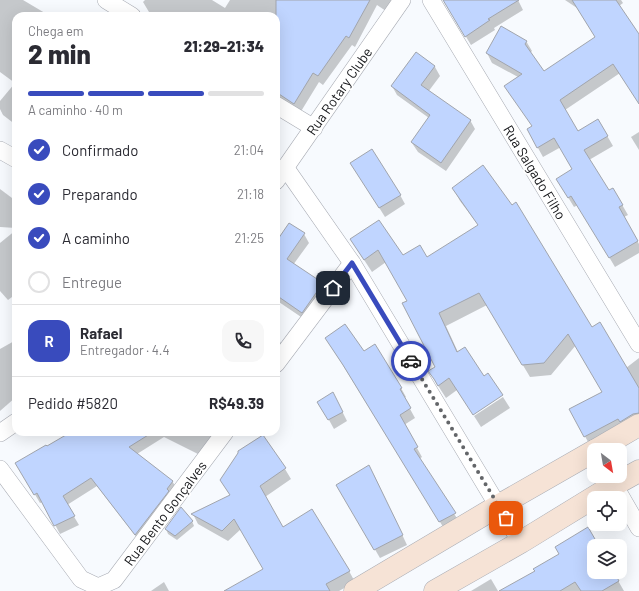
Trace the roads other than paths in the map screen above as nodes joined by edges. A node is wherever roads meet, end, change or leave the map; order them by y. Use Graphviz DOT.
graph roads {
  1 [pos="106,0"];
  2 [pos="402,0"];
  3 [pos="431,0"];
  4 [pos="126,12"];
  5 [pos="280,107"];
  6 [pos="314,128"];
  7 [pos="0,150"];
  8 [pos="12,158"];
  9 [pos="280,174"];
  10 [pos="352,263"];
  11 [pos="639,344"];
  12 [pos="280,359"];
  13 [pos="12,425"];
  14 [pos="639,425"];
  15 [pos="0,433"];
  16 [pos="222,436"];
  17 [pos="608,443"];
  18 [pos="587,455"];
  19 [pos="0,469"];
  20 [pos="639,471"];
  21 [pos="627,475"];
  22 [pos="609,483"];
  23 [pos="613,483"];
  24 [pos="498,506"];
  25 [pos="639,528"];
  26 [pos="521,542"];
  27 [pos="355,591"];
  28 [pos="435,591"];
  1 -- 4 [label="street"];
  2 -- 6 [label="street, Rua Rotary Clube"];
  3 -- 11 [label="street, Rua Salgado Filho"];
  5 -- 6 [label="street"];
  6 -- 9 [label="street, Rua Rotary Clube"];
  7 -- 8 [label="street"];
  9 -- 10 [label="street"];
  10 -- 12 [label="street"];
  10 -- 24 [label="street"];
  13 -- 15 [label="street"];
  14 -- 17 [label="street"];
  16 -- 19 [label="street, Rua Bento Gonçalves"];
  18 -- 24 [label="street"];
  20 -- 21 [label="street"];
  22 -- 26 [label="street"];
  23 -- 25 [label="street"];
  24 -- 26 [label="street"];
  24 -- 27 [label="street"];
  26 -- 28 [label="street"];
}
